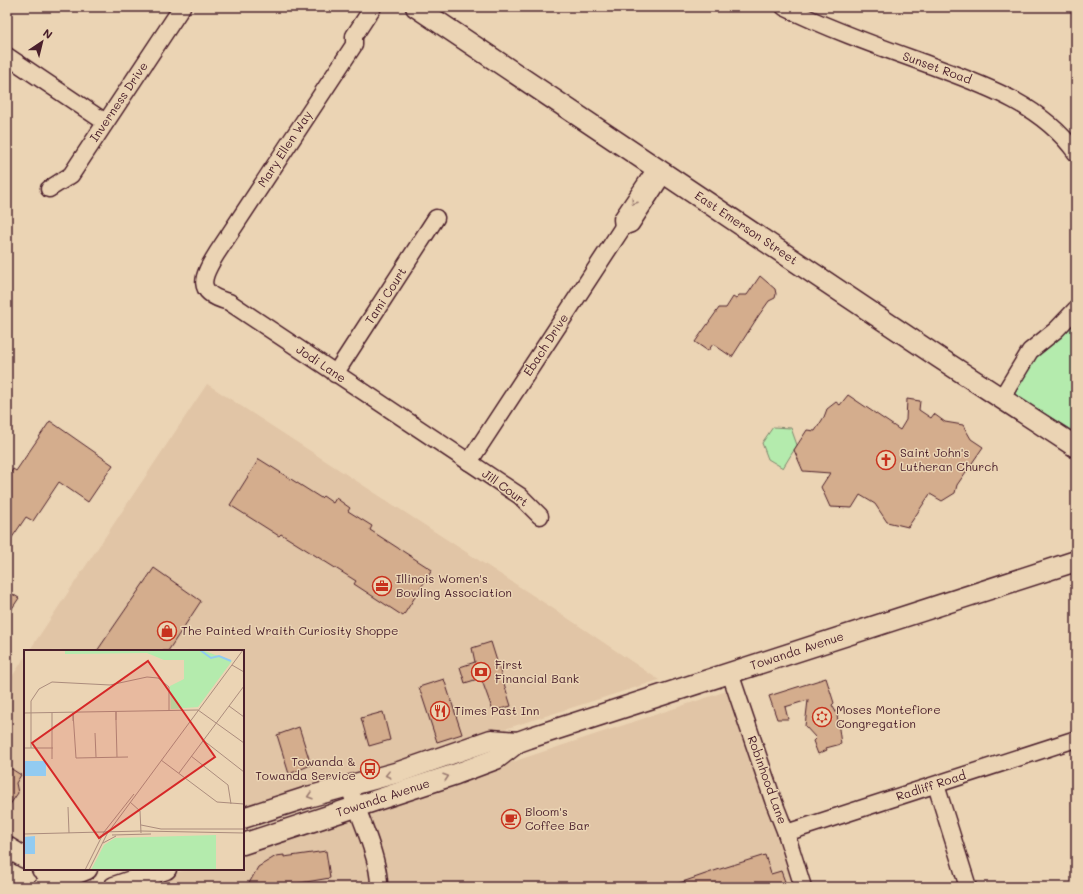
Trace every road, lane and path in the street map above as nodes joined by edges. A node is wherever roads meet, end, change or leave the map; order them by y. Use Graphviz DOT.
graph roads {
  1 [pos="182,7"];
  2 [pos="373,7"];
  3 [pos="385,7"];
  4 [pos="416,7"];
  5 [pos="784,7"];
  6 [pos="354,45"];
  7 [pos="7,56"];
  8 [pos="105,122"];
  9 [pos="1076,153"];
  10 [pos="659,172"];
  11 [pos="49,189"];
  12 [pos="436,218"];
  13 [pos="217,253"];
  14 [pos="1076,309"];
  15 [pos="335,374"];
  16 [pos="1001,399"];
  17 [pos="1076,447"];
  18 [pos="469,462"];
  19 [pos="540,516"];
  20 [pos="1076,560"];
  21 [pos="730,673"];
  22 [pos="1076,739"];
  23 [pos="518,742"];
  24 [pos="348,785"];
  25 [pos="936,785"];
  26 [pos="356,807"];
  27 [pos="244,818"];
  28 [pos="786,833"];
  29 [pos="244,844"];
  30 [pos="7,847"];
  31 [pos="24,857"];
  32 [pos="43,870"];
  33 [pos="85,870"];
  34 [pos="164,870"];
  35 [pos="142,881"];
  36 [pos="59,885"];
  37 [pos="114,887"];
  38 [pos="379,887"];
  39 [pos="803,887"];
  40 [pos="968,887"];
  1 -- 8 [label="street, Inverness Drive"];
  2 -- 6 [label="street, Mary Ellen Way"];
  3 -- 6 [label="street, Mary Ellen Way"];
  4 -- 10 [label="main road, East Emerson Street"];
  5 -- 9 [label="street, Sunset Road"];
  6 -- 13 [label="street, Mary Ellen Way"];
  7 -- 8 [label="street"];
  8 -- 11 [label="street, Inverness Drive"];
  10 -- 16 [label="main road, East Emerson Street"];
  10 -- 18 [label="street, Ebach Drive"];
  12 -- 15 [label="street, Tami Court"];
  13 -- 15 [label="street, Jodi Lane"];
  14 -- 16 [label="street"];
  15 -- 18 [label="street, Jodi Lane"];
  16 -- 17 [label="main road, East Emerson Street"];
  18 -- 19 [label="street, Jill Court"];
  20 -- 21 [label="main road, Towanda Avenue"];
  21 -- 23 [label="main road, Towanda Avenue"];
  21 -- 28 [label="street, Robinhood Lane"];
  22 -- 25 [label="street, Radliff Road"];
  23 -- 24 [label="main road, Towanda Avenue, one-way"];
  26 -- 23 [label="main road, Towanda Avenue, one-way"];
  24 -- 26 [label="street"];
  24 -- 27 [label="main road, Towanda Avenue, one-way"];
  25 -- 28 [label="street, Radliff Road"];
  25 -- 40 [label="street"];
  26 -- 29 [label="main road, Towanda Avenue"];
  26 -- 38 [label="street"];
  28 -- 39 [label="street, Robinhood Lane"];
  30 -- 31 [label="main road"];
  32 -- 36 [label="main road"];
  33 -- 36 [label="main road"];
  34 -- 35 [label="main road"];
  35 -- 37 [label="main road"];
}
